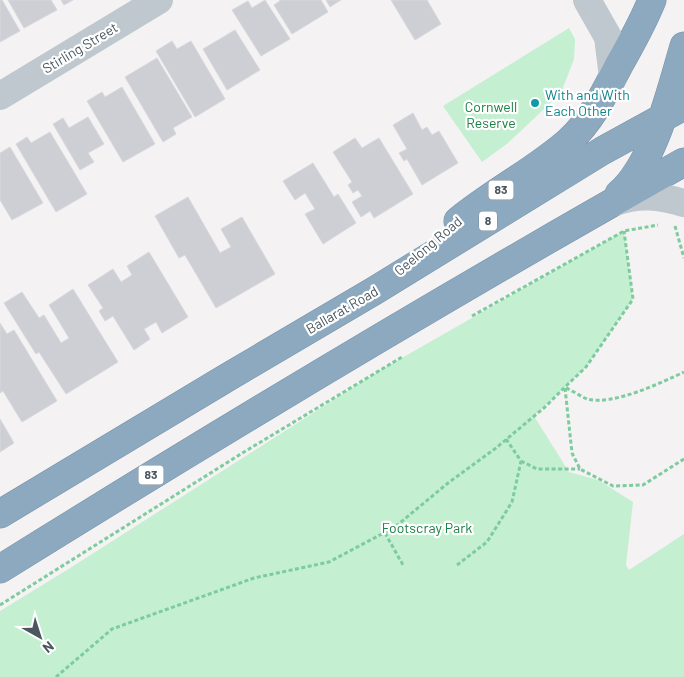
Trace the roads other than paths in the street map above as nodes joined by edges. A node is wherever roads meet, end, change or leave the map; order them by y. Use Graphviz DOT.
graph roads {
  1 [pos="159,0"];
  2 [pos="652,0"];
  3 [pos="593,4"];
  4 [pos="684,46"];
  5 [pos="613,78"];
  6 [pos="0,96"];
  7 [pos="673,112"];
  8 [pos="602,151"];
  9 [pos="646,155"];
  10 [pos="682,165"];
  11 [pos="602,208"];
  12 [pos="678,216"];
  13 [pos="374,291"];
  14 [pos="0,514"];
  15 [pos="0,569"];
  1 -- 6 [label="street, Stirling Street"];
  2 -- 5 [label="highway, Geelong Road / 83"];
  3 -- 5 [label="street"];
  4 -- 7 [label="highway, 83"];
  5 -- 13 [label="highway, Geelong Road / 83"];
  7 -- 8 [label="highway, Ballarat Road / 8"];
  7 -- 9 [label="highway, 83"];
  8 -- 9 [label="highway"];
  8 -- 13 [label="highway, Ballarat Road / 8"];
  9 -- 10 [label="highway"];
  9 -- 11 [label="highway, 83"];
  10 -- 11 [label="highway"];
  11 -- 12 [label="street"];
  11 -- 15 [label="highway, 83"];
  13 -- 14 [label="highway, Ballarat Road / 83"];
}
